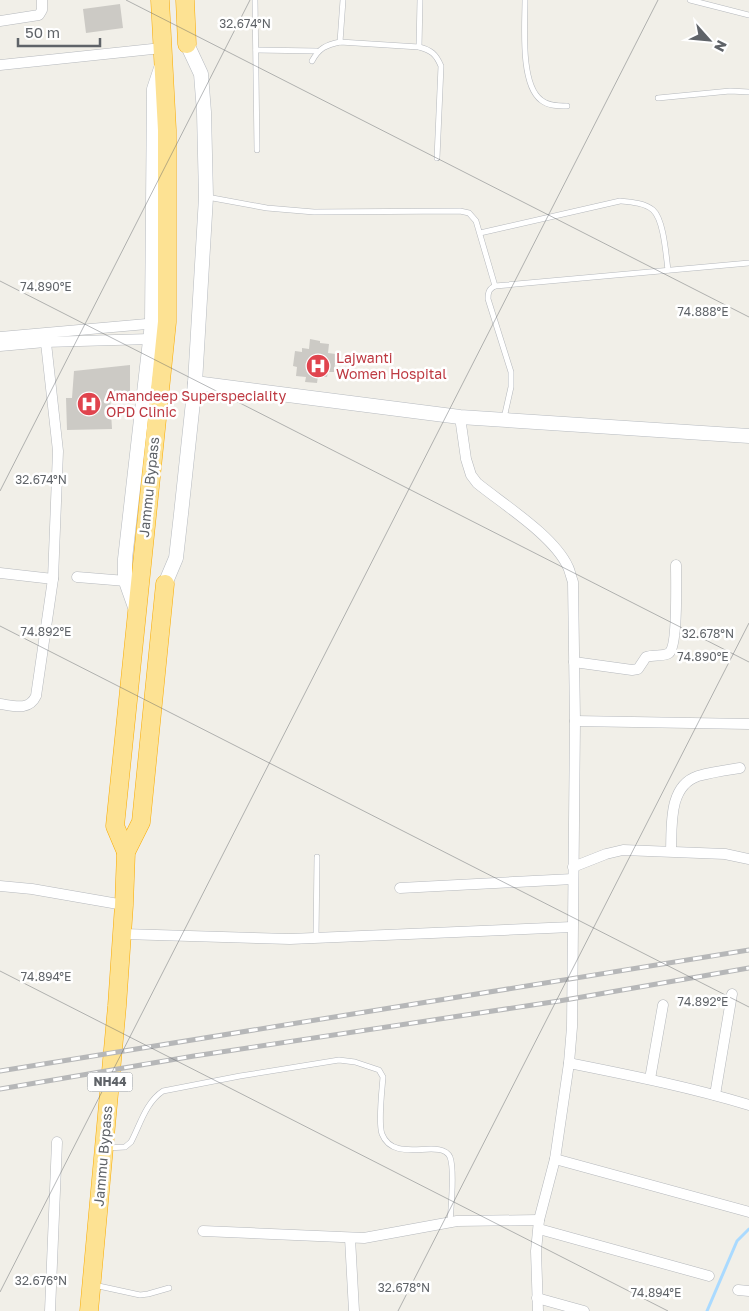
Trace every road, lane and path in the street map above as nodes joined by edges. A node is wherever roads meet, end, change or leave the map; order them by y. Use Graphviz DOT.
graph roads {
  1 [pos="42,0"];
  2 [pos="160,0"];
  3 [pos="185,0"];
  4 [pos="255,0"];
  5 [pos="343,0"];
  6 [pos="420,0"];
  7 [pos="525,0"];
  8 [pos="690,0"];
  9 [pos="749,14"];
  10 [pos="0,21"];
  11 [pos="340,42"];
  12 [pos="187,44"];
  13 [pos="419,46"];
  14 [pos="256,50"];
  15 [pos="318,51"];
  16 [pos="163,56"];
  17 [pos="312,61"];
  18 [pos="0,66"];
  19 [pos="749,92"];
  20 [pos="658,98"];
  21 [pos="567,106"];
  22 [pos="257,150"];
  23 [pos="437,158"];
  24 [pos="206,197"];
  25 [pos="480,233"];
  26 [pos="749,263"];
  27 [pos="668,270"];
  28 [pos="495,286"];
  29 [pos="160,323"];
  30 [pos="0,337"];
  31 [pos="45,338"];
  32 [pos="150,339"];
  33 [pos="0,346"];
  34 [pos="195,383"];
  35 [pos="460,417"];
  36 [pos="503,420"];
  37 [pos="749,436"];
  38 [pos="676,564"];
  39 [pos="0,573"];
  40 [pos="77,577"];
  41 [pos="52,579"];
  42 [pos="126,580"];
  43 [pos="165,584"];
  44 [pos="136,611"];
  45 [pos="574,662"];
  46 [pos="0,704"];
  47 [pos="575,722"];
  48 [pos="749,724"];
  49 [pos="740,768"];
  50 [pos="670,851"];
  51 [pos="126,852"];
  52 [pos="317,857"];
  53 [pos="749,859"];
  54 [pos="573,867"];
  55 [pos="573,879"];
  56 [pos="0,886"];
  57 [pos="400,888"];
  58 [pos="124,905"];
  59 [pos="572,927"];
  60 [pos="123,934"];
  61 [pos="316,938"];
  62 [pos="732,994"];
  63 [pos="663,1005"];
  64 [pos="569,1064"];
  65 [pos="650,1079"];
  66 [pos="715,1094"];
  67 [pos="749,1105"];
  68 [pos="57,1142"];
  69 [pos="104,1148"];
  70 [pos="555,1159"];
  71 [pos="749,1212"];
  72 [pos="450,1222"];
  73 [pos="539,1225"];
  74 [pos="203,1231"];
  75 [pos="350,1238"];
  76 [pos="709,1276"];
  77 [pos="92,1284"];
  78 [pos="169,1288"];
  79 [pos="537,1298"];
  80 [pos="50,1311"];
  81 [pos="89,1311"];
  82 [pos="354,1311"];
  83 [pos="538,1311"];
  84 [pos="584,1311"];
  1 -- 10 [label="street"];
  2 -- 16 [label="highway, Jammu Bypass / NH44"];
  3 -- 12 [label="highway"];
  4 -- 14 [label="lane"];
  5 -- 11 [label="lane"];
  6 -- 13 [label="lane"];
  7 -- 21 [label="lane"];
  8 -- 9 [label="lane"];
  11 -- 13 [label="lane"];
  11 -- 15 [label="lane"];
  12 -- 24 [label="street"];
  13 -- 23 [label="lane"];
  14 -- 15 [label="lane"];
  14 -- 22 [label="lane"];
  15 -- 17 [label="lane"];
  16 -- 18 [label="street"];
  16 -- 29 [label="highway, Jammu Bypass / NH44"];
  19 -- 20 [label="lane"];
  24 -- 25 [label="lane"];
  24 -- 34 [label="street"];
  25 -- 27 [label="lane"];
  25 -- 28 [label="lane"];
  26 -- 27 [label="lane"];
  27 -- 28 [label="lane"];
  28 -- 36 [label="lane"];
  29 -- 31 [label="street"];
  29 -- 32 [label="street"];
  29 -- 44 [label="highway, Jammu Bypass / NH44"];
  30 -- 31 [label="street"];
  31 -- 32 [label="street"];
  31 -- 33 [label="street"];
  31 -- 41 [label="street"];
  32 -- 42 [label="street"];
  34 -- 35 [label="street"];
  34 -- 43 [label="street"];
  35 -- 36 [label="street"];
  35 -- 45 [label="street"];
  36 -- 37 [label="street"];
  38 -- 45 [label="street"];
  39 -- 41 [label="street"];
  40 -- 42 [label="street"];
  41 -- 46 [label="street"];
  42 -- 44 [label="street"];
  43 -- 51 [label="highway, Jammu Bypass / NH44"];
  44 -- 51 [label="highway, Jammu Bypass / NH44"];
  45 -- 47 [label="street"];
  47 -- 48 [label="street"];
  47 -- 54 [label="street"];
  49 -- 50 [label="street"];
  50 -- 53 [label="street"];
  50 -- 54 [label="street"];
  51 -- 58 [label="highway, Jammu Bypass / NH44"];
  52 -- 61 [label="lane"];
  54 -- 55 [label="street"];
  55 -- 57 [label="street"];
  55 -- 59 [label="street"];
  56 -- 58 [label="street"];
  58 -- 60 [label="highway, Jammu Bypass / NH44"];
  59 -- 61 [label="street"];
  59 -- 64 [label="street"];
  60 -- 61 [label="street"];
  60 -- 69 [label="highway, Jammu Bypass / NH44"];
  62 -- 66 [label="street"];
  63 -- 65 [label="street"];
  64 -- 65 [label="street"];
  64 -- 70 [label="street"];
  65 -- 66 [label="street"];
  66 -- 67 [label="street"];
  68 -- 80 [label="street"];
  69 -- 72 [label="lane"];
  69 -- 77 [label="highway, Jammu Bypass / NH44"];
  70 -- 71 [label="street"];
  70 -- 73 [label="street"];
  72 -- 73 [label="street"];
  72 -- 75 [label="street"];
  73 -- 76 [label="street"];
  73 -- 79 [label="street"];
  74 -- 75 [label="street"];
  75 -- 82 [label="street"];
  77 -- 78 [label="lane"];
  77 -- 81 [label="highway, Jammu Bypass / NH44"];
  79 -- 83 [label="street"];
  79 -- 84 [label="street"];
}
